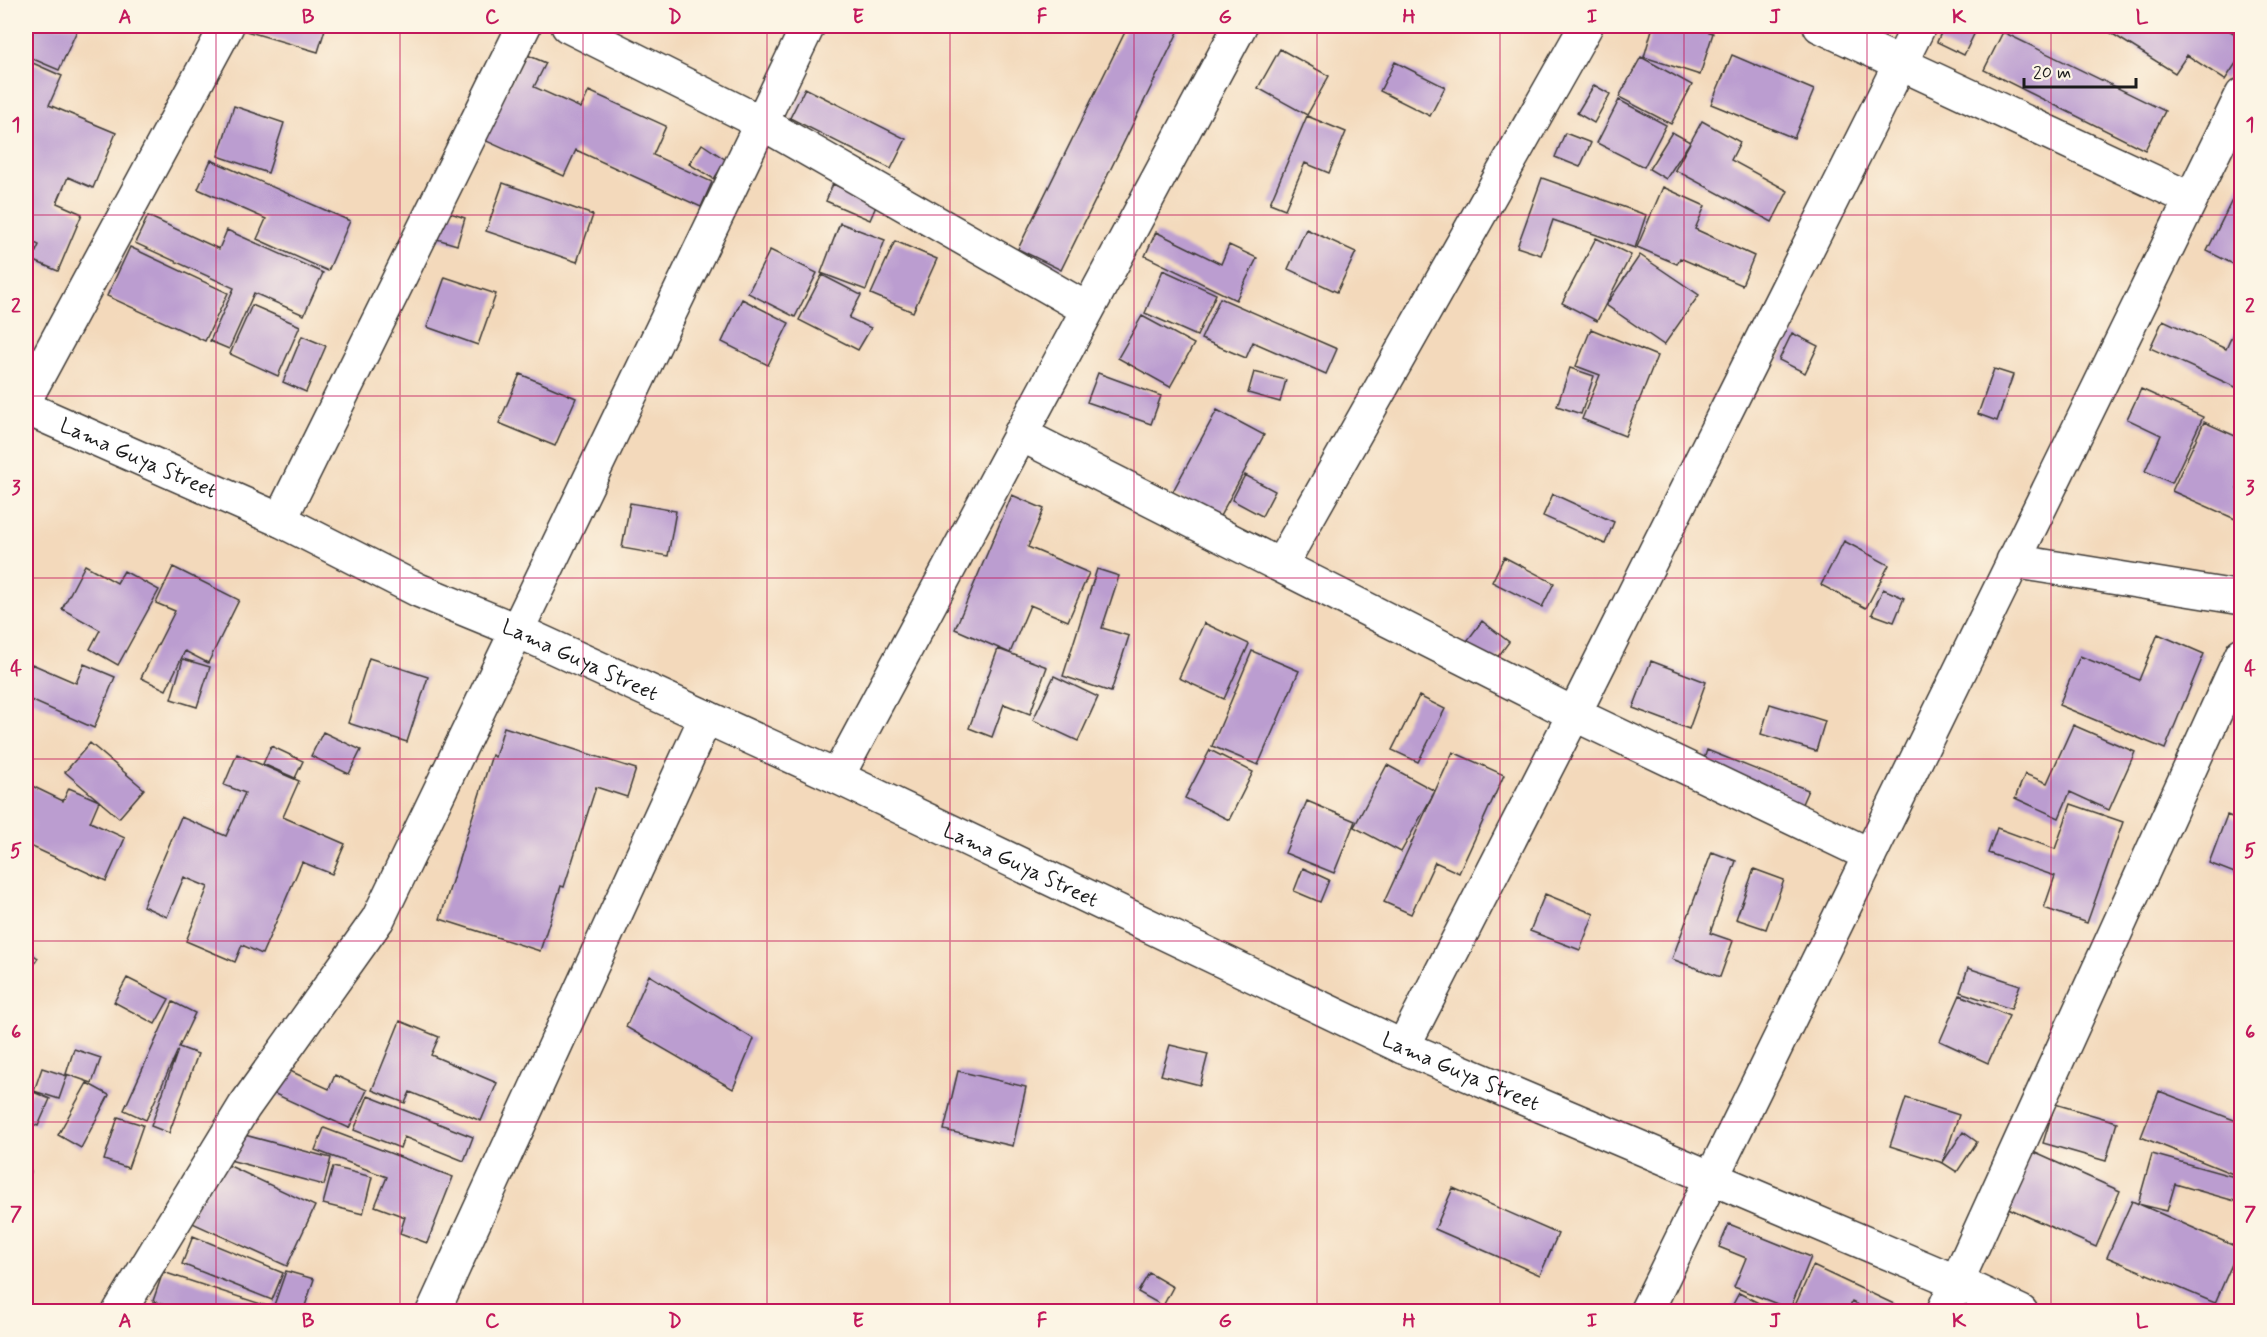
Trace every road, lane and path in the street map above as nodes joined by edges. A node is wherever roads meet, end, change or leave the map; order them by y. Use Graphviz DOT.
graph roads {
  1 [pos="227,26"];
  2 [pos="524,26"];
  3 [pos="568,26"];
  4 [pos="808,26"];
  5 [pos="1240,26"];
  6 [pos="1586,26"];
  7 [pos="1820,26"];
  8 [pos="1919,26"];
  9 [pos="1899,64"];
  10 [pos="2241,95"];
  11 [pos="762,123"];
  12 [pos="2191,199"];
  13 [pos="1087,309"];
  14 [pos="26,398"];
  15 [pos="26,408"];
  16 [pos="1020,434"];
  17 [pos="280,520"];
  18 [pos="2013,561"];
  19 [pos="1281,565"];
  20 [pos="2241,598"];
  21 [pos="518,631"];
  22 [pos="2241,654"];
  23 [pos="1574,714"];
  24 [pos="706,717"];
  25 [pos="837,777"];
  26 [pos="1870,855"];
  27 [pos="1403,1047"];
  28 [pos="1712,1178"];
  29 [pos="1957,1282"];
  30 [pos="119,1311"];
  31 [pos="433,1311"];
  32 [pos="1646,1311"];
  33 [pos="1943,1311"];
  34 [pos="2021,1311"];
  1 -- 14 [label="street"];
  2 -- 17 [label="street"];
  3 -- 11 [label="street"];
  4 -- 11 [label="street"];
  5 -- 13 [label="street"];
  6 -- 19 [label="street"];
  7 -- 9 [label="street"];
  8 -- 9 [label="street"];
  9 -- 12 [label="street"];
  9 -- 23 [label="street"];
  10 -- 12 [label="street"];
  11 -- 13 [label="street"];
  11 -- 21 [label="street"];
  12 -- 18 [label="street"];
  13 -- 16 [label="street"];
  15 -- 17 [label="street, Lama Guya Street"];
  16 -- 19 [label="street"];
  16 -- 25 [label="street"];
  17 -- 21 [label="street, Lama Guya Street"];
  18 -- 20 [label="street"];
  18 -- 26 [label="street"];
  19 -- 23 [label="street"];
  21 -- 24 [label="street, Lama Guya Street"];
  21 -- 30 [label="street"];
  22 -- 29 [label="street"];
  23 -- 26 [label="street"];
  23 -- 27 [label="street"];
  24 -- 25 [label="street, Lama Guya Street"];
  24 -- 31 [label="street"];
  25 -- 27 [label="street, Lama Guya Street"];
  26 -- 28 [label="street"];
  27 -- 28 [label="street, Lama Guya Street"];
  28 -- 29 [label="street, Lama Guya Street"];
  28 -- 32 [label="street"];
  29 -- 33 [label="street"];
  29 -- 34 [label="street, Lama Guya Street"];
}
